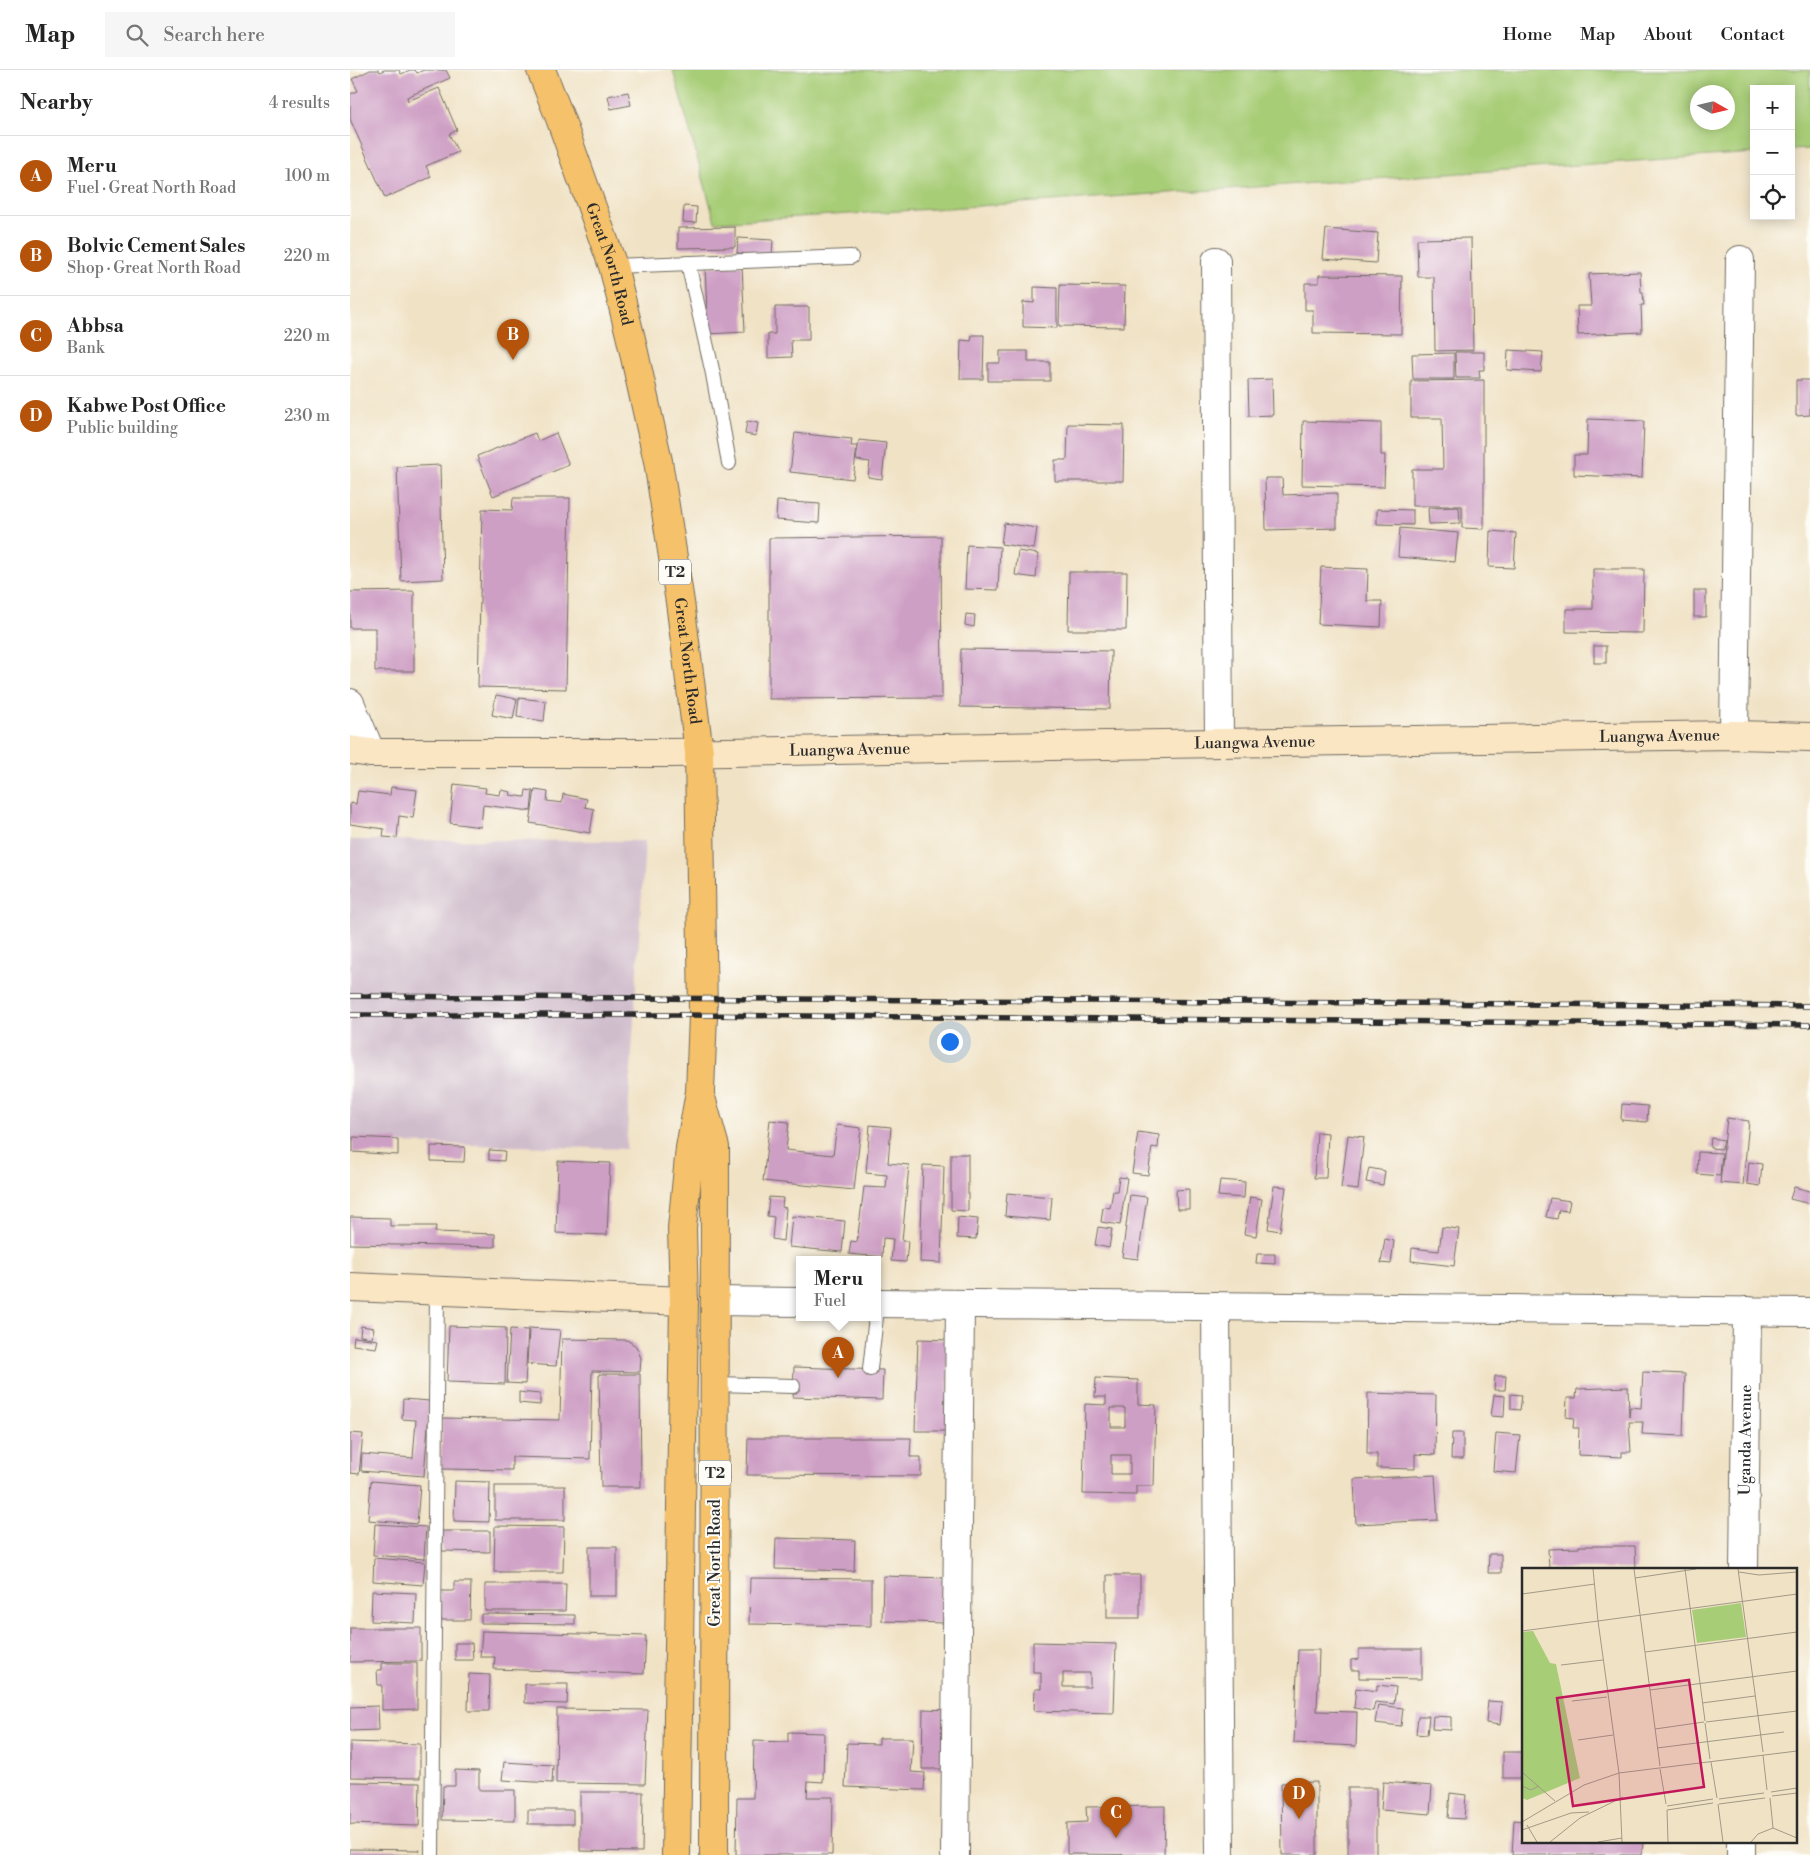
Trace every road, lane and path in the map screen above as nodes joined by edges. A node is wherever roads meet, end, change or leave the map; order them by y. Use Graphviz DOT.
graph roads {
  1 [pos="541,70"];
  2 [pos="850,257"];
  3 [pos="1740,260"];
  4 [pos="1216,261"];
  5 [pos="688,263"];
  6 [pos="613,266"];
  7 [pos="729,463"];
  8 [pos="350,703"];
  9 [pos="1734,735"];
  10 [pos="1810,737"];
  11 [pos="1219,742"];
  12 [pos="360,752"];
  13 [pos="698,752"];
  14 [pos="700,1092"];
  15 [pos="350,1287"];
  16 [pos="437,1291"];
  17 [pos="684,1301"];
  18 [pos="716,1301"];
  19 [pos="796,1302"];
  20 [pos="881,1303"];
  21 [pos="960,1304"];
  22 [pos="1216,1306"];
  23 [pos="1747,1311"];
  24 [pos="1810,1312"];
  25 [pos="876,1321"];
  26 [pos="870,1369"];
  27 [pos="716,1384"];
  28 [pos="793,1386"];
  29 [pos="1744,1568"];
  30 [pos="1742,1842"];
  31 [pos="432,1855"];
  32 [pos="676,1855"];
  33 [pos="714,1855"];
  34 [pos="955,1855"];
  35 [pos="1220,1855"];
  36 [pos="1741,1855"];
  1 -- 6 [label="highway, Great North Road / T2"];
  2 -- 5 [label="lane"];
  3 -- 9 [label="street"];
  4 -- 11 [label="street"];
  5 -- 6 [label="lane"];
  5 -- 7 [label="lane"];
  6 -- 13 [label="highway, Great North Road / T2"];
  8 -- 12 [label="street"];
  9 -- 10 [label="main road, Luangwa Avenue"];
  9 -- 11 [label="main road, Luangwa Avenue"];
  11 -- 13 [label="main road, Luangwa Avenue"];
  12 -- 13 [label="main road, Luangwa Avenue"];
  13 -- 14 [label="highway, Great North Road / T2"];
  14 -- 17 [label="highway, Great North Road / T2"];
  14 -- 18 [label="highway, Great North Road / T2"];
  15 -- 16 [label="main road"];
  16 -- 17 [label="main road"];
  16 -- 31 [label="lane"];
  17 -- 32 [label="highway, Great North Road / T2"];
  18 -- 19 [label="street"];
  18 -- 27 [label="highway, Great North Road / T2"];
  20 -- 21 [label="street"];
  21 -- 22 [label="street"];
  21 -- 34 [label="street"];
  22 -- 23 [label="street"];
  22 -- 35 [label="street"];
  23 -- 24 [label="street"];
  23 -- 29 [label="street, Uganda Avenue"];
  25 -- 26 [label="lane"];
  27 -- 28 [label="lane"];
  27 -- 33 [label="highway, Great North Road / T2"];
  30 -- 36 [label="street"];
}
